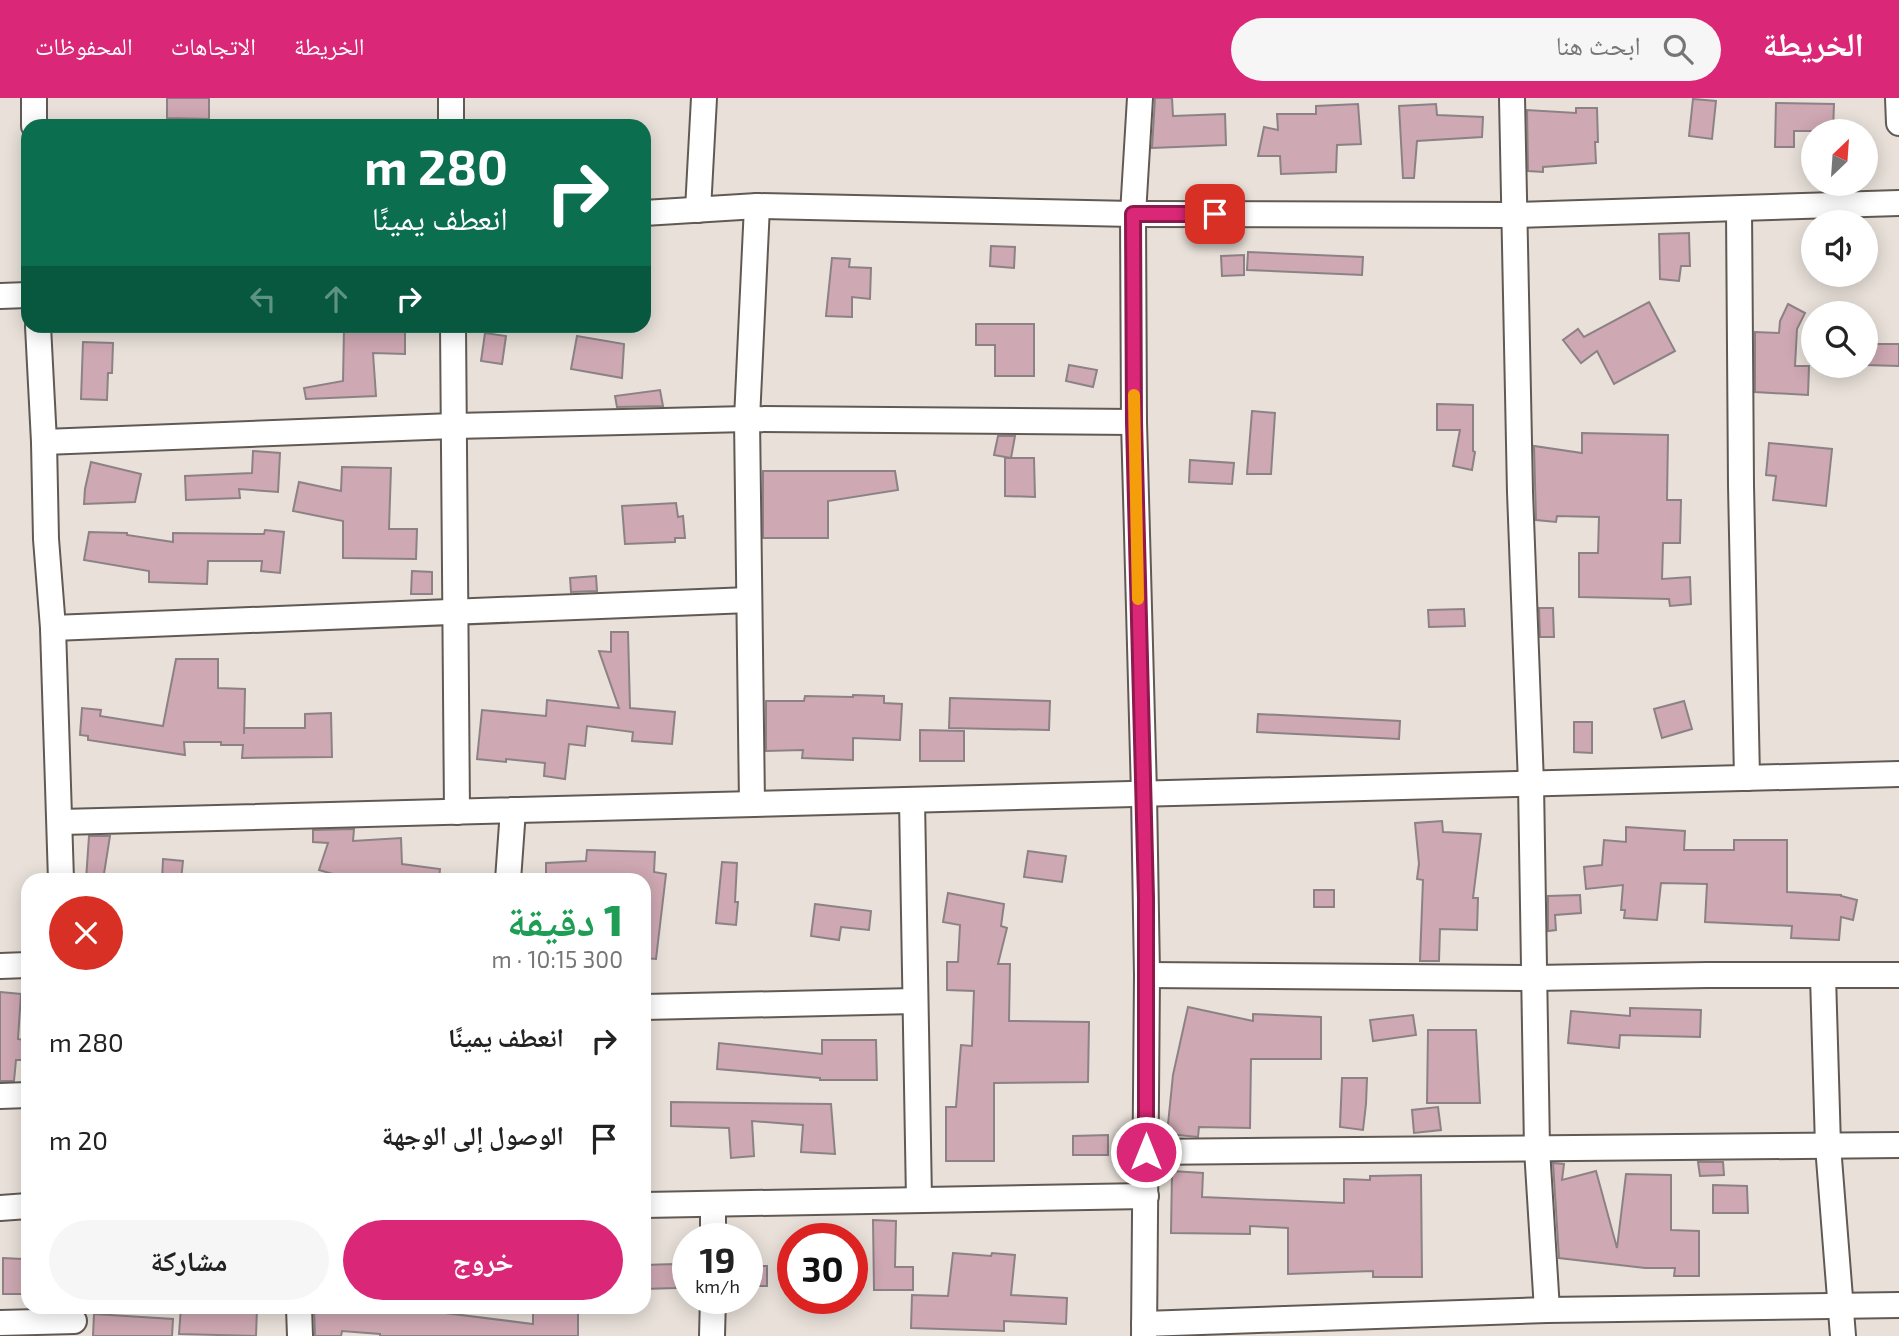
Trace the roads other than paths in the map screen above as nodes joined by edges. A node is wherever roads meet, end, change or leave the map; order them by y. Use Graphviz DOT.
graph roads {
  1 [pos="34,98"];
  2 [pos="451,98"];
  3 [pos="704,98"];
  4 [pos="1140,98"];
  5 [pos="1512,98"];
  6 [pos="1898,98"];
  7 [pos="34,119"];
  8 [pos="451,119"];
  9 [pos="1899,124"];
  10 [pos="1899,203"];
  11 [pos="757,206"];
  12 [pos="1739,209"];
  13 [pos="698,210"];
  14 [pos="651,213"];
  15 [pos="1133,214"];
  16 [pos="1515,215"];
  17 [pos="21,295"];
  18 [pos="0,296"];
  19 [pos="38,333"];
  20 [pos="453,333"];
  21 [pos="747,419"];
  22 [pos="1134,422"];
  23 [pos="453,426"];
  24 [pos="44,442"];
  25 [pos="749,600"];
  26 [pos="455,612"];
  27 [pos="53,628"];
  28 [pos="1899,774"];
  29 [pos="1747,778"];
  30 [pos="1531,783"];
  31 [pos="1144,794"];
  32 [pos="912,800"];
  33 [pos="752,804"];
  34 [pos="513,810"];
  35 [pos="457,812"];
  36 [pos="61,822"];
  37 [pos="61,873"];
  38 [pos="508,873"];
  39 [pos="21,965"];
  40 [pos="0,966"];
  41 [pos="1147,975"];
  42 [pos="1899,975"];
  43 [pos="1823,976"];
  44 [pos="1534,978"];
  45 [pos="915,1001"];
  46 [pos="651,1007"];
  47 [pos="21,1095"];
  48 [pos="0,1096"];
  49 [pos="1828,1146"];
  50 [pos="1899,1146"];
  51 [pos="1538,1149"];
  52 [pos="1146,1152"];
  53 [pos="1146,1196"];
  54 [pos="919,1200"];
  55 [pos="713,1204"];
  56 [pos="651,1205"];
  57 [pos="21,1206"];
  58 [pos="0,1208"];
  59 [pos="713,1223"];
  60 [pos="1842,1305"];
  61 [pos="1899,1305"];
  62 [pos="1547,1310"];
  63 [pos="299,1314"];
  64 [pos="713,1314"];
  65 [pos="74,1321"];
  66 [pos="0,1323"];
  67 [pos="1372,1326"];
  68 [pos="1144,1330"];
  69 [pos="300,1336"];
  70 [pos="712,1336"];
  71 [pos="1843,1336"];
  1 -- 7 [label="street"];
  2 -- 8 [label="street"];
  3 -- 13 [label="street"];
  4 -- 15 [label="street"];
  5 -- 16 [label="street"];
  6 -- 9 [label="street"];
  10 -- 12 [label="street"];
  11 -- 13 [label="street"];
  11 -- 15 [label="street"];
  11 -- 21 [label="street"];
  12 -- 16 [label="street"];
  12 -- 29 [label="street"];
  13 -- 14 [label="street"];
  15 -- 16 [label="street"];
  15 -- 22 [label="street"];
  16 -- 30 [label="street"];
  17 -- 18 [label="street"];
  19 -- 24 [label="street"];
  20 -- 23 [label="street"];
  21 -- 22 [label="street"];
  21 -- 23 [label="street"];
  21 -- 25 [label="street"];
  22 -- 31 [label="street"];
  23 -- 24 [label="street"];
  23 -- 26 [label="street"];
  24 -- 27 [label="street"];
  25 -- 26 [label="street"];
  25 -- 33 [label="street"];
  26 -- 27 [label="street"];
  26 -- 35 [label="street"];
  27 -- 36 [label="street"];
  28 -- 29 [label="street"];
  29 -- 30 [label="street"];
  30 -- 31 [label="street"];
  30 -- 44 [label="street"];
  31 -- 32 [label="street"];
  31 -- 41 [label="street"];
  32 -- 33 [label="street"];
  32 -- 45 [label="street"];
  33 -- 34 [label="street"];
  34 -- 35 [label="street"];
  34 -- 38 [label="street"];
  35 -- 36 [label="street"];
  36 -- 37 [label="street"];
  39 -- 40 [label="street"];
  41 -- 44 [label="street"];
  41 -- 52 [label="street"];
  42 -- 43 [label="street"];
  43 -- 44 [label="street"];
  43 -- 49 [label="street"];
  44 -- 51 [label="street"];
  45 -- 46 [label="street"];
  45 -- 54 [label="street"];
  47 -- 48 [label="street"];
  49 -- 50 [label="street"];
  49 -- 51 [label="street"];
  49 -- 60 [label="street"];
  51 -- 52 [label="street"];
  51 -- 62 [label="street"];
  52 -- 53 [label="street"];
  53 -- 54 [label="street"];
  53 -- 68 [label="street"];
  54 -- 55 [label="street"];
  55 -- 56 [label="street"];
  55 -- 59 [label="street"];
  57 -- 58 [label="street"];
  60 -- 61 [label="street"];
  60 -- 62 [label="street"];
  60 -- 71 [label="street"];
  62 -- 67 [label="street"];
  63 -- 69 [label="street"];
  64 -- 70 [label="street"];
  65 -- 66 [label="street"];
  67 -- 68 [label="street"];
}
